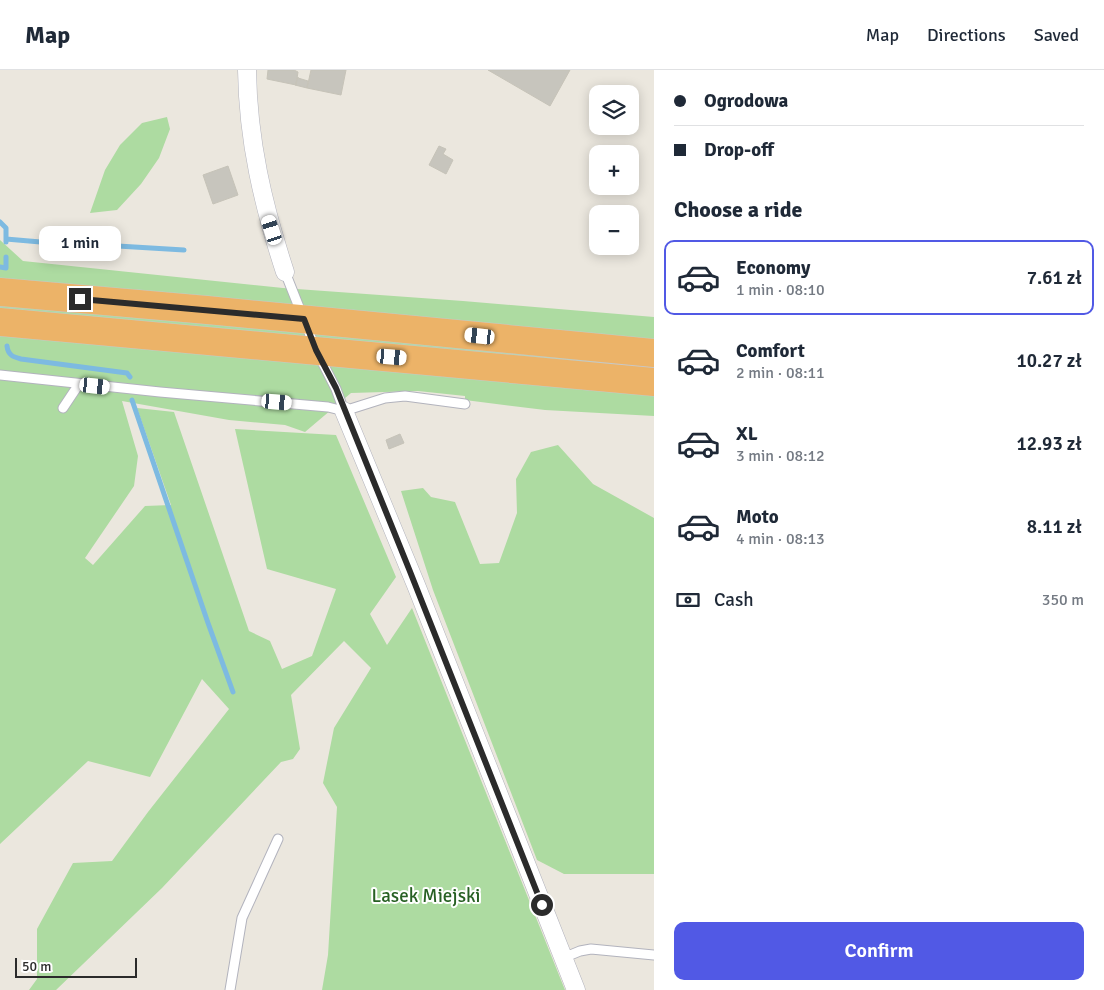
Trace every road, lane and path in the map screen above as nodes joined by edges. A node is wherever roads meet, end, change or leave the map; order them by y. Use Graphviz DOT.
graph roads {
  1 [pos="247,70"];
  2 [pos="285,272"];
  3 [pos="0,292"];
  4 [pos="304,319"];
  5 [pos="0,322"];
  6 [pos="316,350"];
  7 [pos="654,353"];
  8 [pos="0,375"];
  9 [pos="654,382"];
  10 [pos="78,384"];
  11 [pos="465,404"];
  12 [pos="64,408"];
  13 [pos="344,411"];
  14 [pos="278,839"];
  15 [pos="654,955"];
  16 [pos="563,958"];
  17 [pos="230,990"];
  18 [pos="576,990"];
  1 -- 2 [label="street"];
  2 -- 4 [label="lane"];
  3 -- 4 [label="highway"];
  4 -- 6 [label="lane"];
  4 -- 7 [label="highway"];
  5 -- 6 [label="highway"];
  6 -- 9 [label="highway"];
  6 -- 13 [label="lane"];
  8 -- 10 [label="lane"];
  10 -- 12 [label="lane"];
  10 -- 13 [label="lane"];
  11 -- 13 [label="lane"];
  13 -- 16 [label="street"];
  14 -- 17 [label="lane"];
  15 -- 16 [label="lane"];
  16 -- 18 [label="street"];
}
